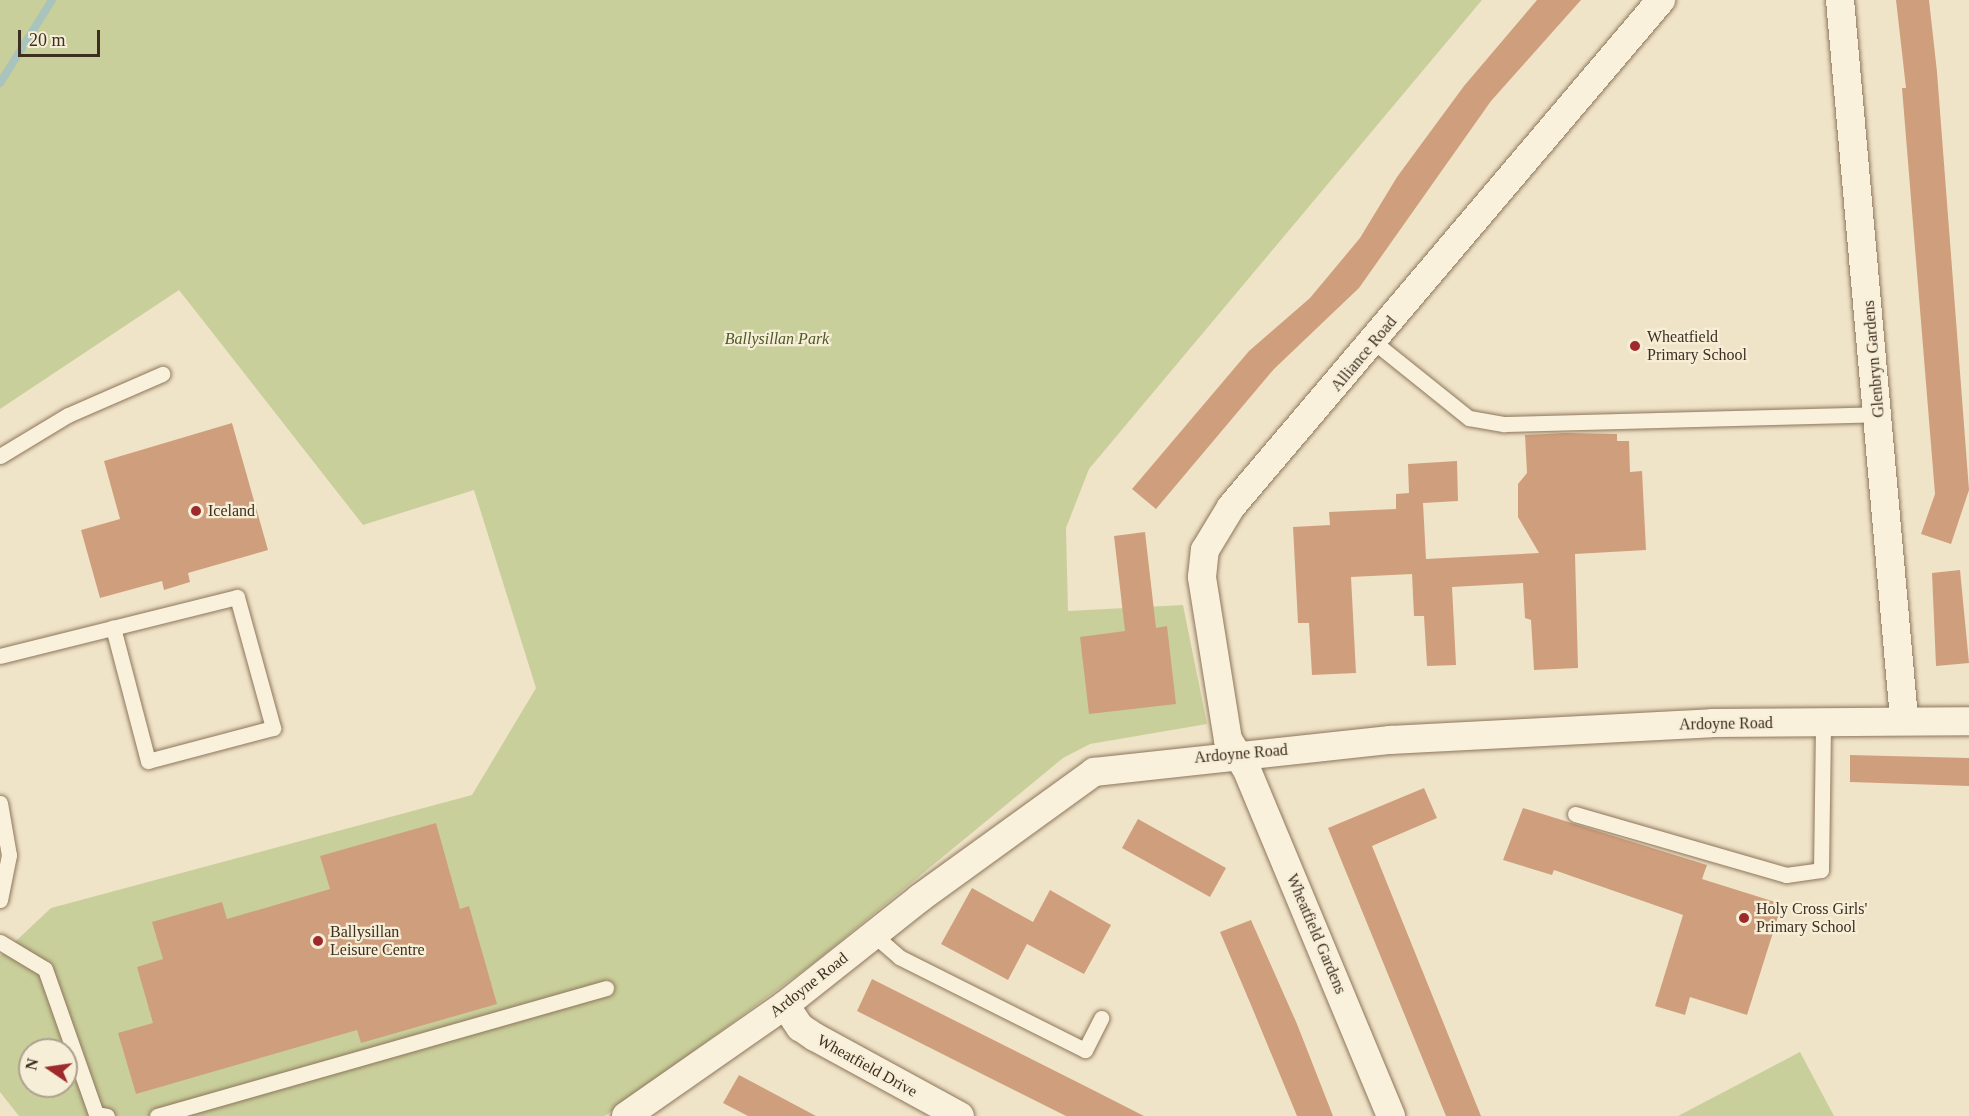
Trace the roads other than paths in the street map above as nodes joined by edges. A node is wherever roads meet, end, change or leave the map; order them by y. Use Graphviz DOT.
graph roads {
  1 [pos="1661,0"];
  2 [pos="1840,0"];
  3 [pos="1374,342"];
  4 [pos="162,374"];
  5 [pos="1880,414"];
  6 [pos="0,456"];
  7 [pos="113,628"];
  8 [pos="0,656"];
  9 [pos="1904,719"];
  10 [pos="1969,721"];
  11 [pos="1823,723"];
  12 [pos="1237,754"];
  13 [pos="0,803"];
  14 [pos="1575,814"];
  15 [pos="0,900"];
  16 [pos="874,935"];
  17 [pos="0,942"];
  18 [pos="606,988"];
  19 [pos="785,1005"];
  20 [pos="1101,1018"];
  21 [pos="107,1116"];
  22 [pos="157,1116"];
  23 [pos="626,1116"];
  24 [pos="960,1116"];
  25 [pos="1391,1116"];
  1 -- 3 [label="street, Alliance Road"];
  2 -- 5 [label="street, Glenbryn Gardens"];
  3 -- 5 [label="lane"];
  3 -- 12 [label="street, Alliance Road"];
  4 -- 6 [label="lane"];
  5 -- 9 [label="street, Glenbryn Gardens"];
  7 -- 7 [label="lane"];
  7 -- 8 [label="lane"];
  9 -- 10 [label="street, Ardoyne Road"];
  9 -- 11 [label="street, Ardoyne Road"];
  11 -- 12 [label="street, Ardoyne Road"];
  11 -- 14 [label="lane"];
  12 -- 16 [label="street, Ardoyne Road"];
  12 -- 25 [label="street, Wheatfield Gardens"];
  13 -- 15 [label="lane"];
  16 -- 19 [label="street, Ardoyne Road"];
  16 -- 20 [label="lane"];
  17 -- 21 [label="lane"];
  18 -- 22 [label="lane"];
  19 -- 23 [label="street, Ardoyne Road"];
  19 -- 24 [label="street, Wheatfield Drive"];
}
